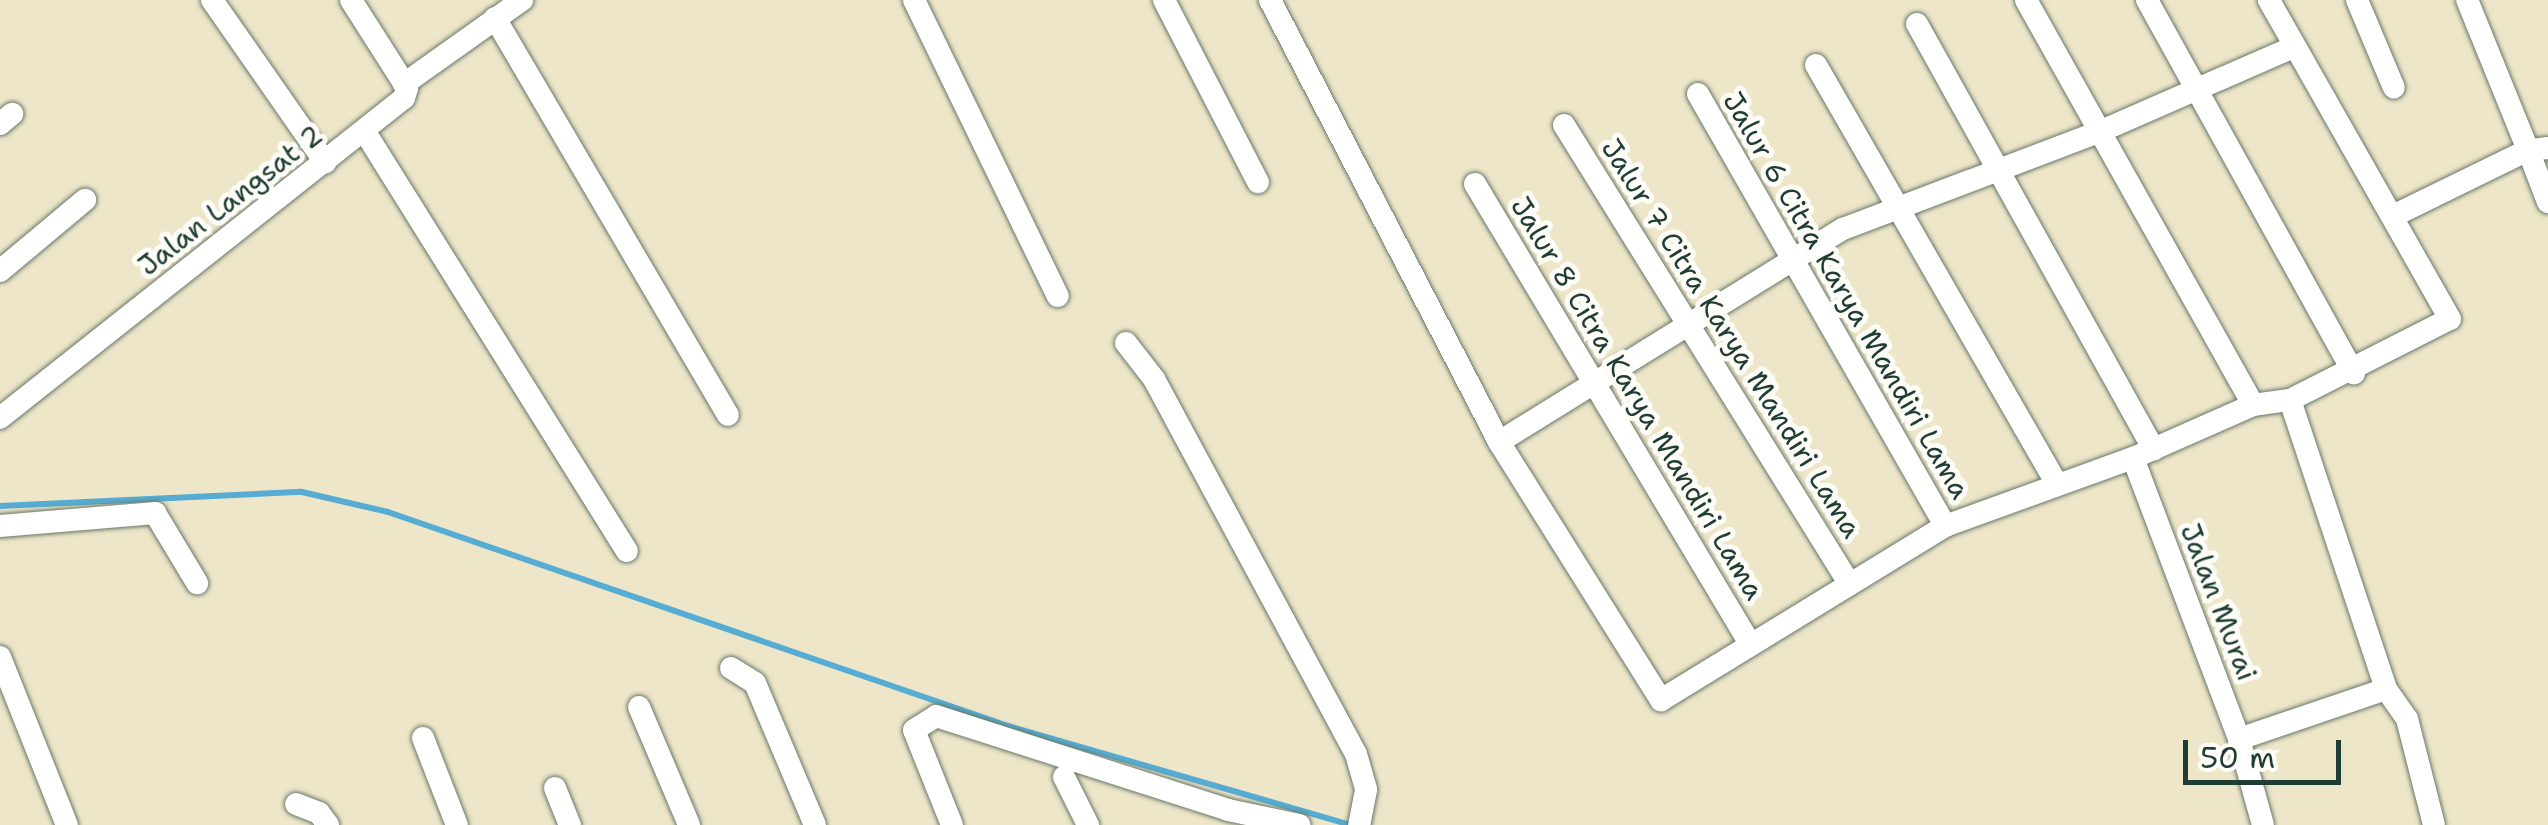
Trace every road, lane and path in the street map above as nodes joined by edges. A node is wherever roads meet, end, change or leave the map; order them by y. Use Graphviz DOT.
graph roads {
  1 [pos="212,0"];
  2 [pos="351,0"];
  3 [pos="522,0"];
  4 [pos="914,0"];
  5 [pos="1164,0"];
  6 [pos="1270,0"];
  7 [pos="2026,0"];
  8 [pos="2147,0"];
  9 [pos="2268,0"];
  10 [pos="2357,0"];
  11 [pos="2467,0"];
  12 [pos="495,18"];
  13 [pos="1917,24"];
  14 [pos="2294,47"];
  15 [pos="1816,65"];
  16 [pos="404,84"];
  17 [pos="2394,88"];
  18 [pos="2197,90"];
  19 [pos="1698,94"];
  20 [pos="1564,125"];
  21 [pos="366,132"];
  22 [pos="2099,132"];
  23 [pos="2538,149"];
  24 [pos="325,162"];
  25 [pos="1997,170"];
  26 [pos="1258,182"];
  27 [pos="1475,184"];
  28 [pos="84,200"];
  29 [pos="2548,202"];
  30 [pos="1897,209"];
  31 [pos="2392,216"];
  32 [pos="1791,259"];
  33 [pos="0,271"];
  34 [pos="1058,296"];
  35 [pos="1684,326"];
  36 [pos="1126,344"];
  37 [pos="2354,373"];
  38 [pos="1593,380"];
  39 [pos="2290,400"];
  40 [pos="2253,405"];
  41 [pos="728,415"];
  42 [pos="0,418"];
  43 [pos="1499,442"];
  44 [pos="2143,453"];
  45 [pos="2057,484"];
  46 [pos="0,526"];
  47 [pos="1945,526"];
  48 [pos="627,551"];
  49 [pos="197,583"];
  50 [pos="1849,583"];
  51 [pos="1748,642"];
  52 [pos="0,658"];
  53 [pos="732,668"];
  54 [pos="2386,689"];
  55 [pos="639,707"];
  56 [pos="422,738"];
  57 [pos="2239,739"];
  58 [pos="1064,776"];
  59 [pos="555,788"];
  60 [pos="296,804"];
  61 [pos="1361,816"];
  62 [pos="67,825"];
  63 [pos="328,825"];
  64 [pos="457,825"];
  65 [pos="570,825"];
  66 [pos="689,825"];
  67 [pos="816,825"];
  68 [pos="950,825"];
  69 [pos="1088,825"];
  70 [pos="1299,825"];
  71 [pos="2263,825"];
  72 [pos="2434,825"];
  1 -- 24 [label="street"];
  2 -- 16 [label="street"];
  3 -- 12 [label="street, Jalan Langsat 2"];
  4 -- 34 [label="street"];
  5 -- 26 [label="street"];
  6 -- 43 [label="street"];
  7 -- 22 [label="street"];
  8 -- 18 [label="street"];
  9 -- 14 [label="street"];
  10 -- 17 [label="street"];
  11 -- 23 [label="street"];
  12 -- 16 [label="street, Jalan Langsat 2"];
  12 -- 41 [label="street"];
  13 -- 25 [label="street, Jalan Murai"];
  14 -- 18 [label="street"];
  14 -- 31 [label="street"];
  15 -- 30 [label="street"];
  16 -- 21 [label="street, Jalan Langsat 2"];
  18 -- 22 [label="street"];
  18 -- 37 [label="street"];
  19 -- 32 [label="street, Jalur 6 Citra Karya Mandiri Lama"];
  20 -- 35 [label="street, Jalur 7 Citra Karya Mandiri Lama"];
  21 -- 24 [label="street, Jalan Langsat 2"];
  21 -- 48 [label="street"];
  22 -- 25 [label="street"];
  22 -- 40 [label="street"];
  23 -- 29 [label="street"];
  23 -- 31 [label="street"];
  24 -- 42 [label="street, Jalan Langsat 2"];
  25 -- 30 [label="street"];
  25 -- 44 [label="street, Jalan Murai"];
  27 -- 38 [label="street, Jalur 8 Citra Karya Mandiri Lama"];
  28 -- 33 [label="street"];
  30 -- 32 [label="street"];
  30 -- 45 [label="street"];
  31 -- 37 [label="street"];
  32 -- 35 [label="street"];
  32 -- 47 [label="street, Jalur 6 Citra Karya Mandiri Lama"];
  35 -- 38 [label="street"];
  35 -- 50 [label="street, Jalur 7 Citra Karya Mandiri Lama"];
  36 -- 61 [label="street"];
  37 -- 39 [label="street"];
  38 -- 43 [label="street"];
  38 -- 51 [label="street, Jalur 8 Citra Karya Mandiri Lama"];
  39 -- 40 [label="street"];
  39 -- 54 [label="street"];
  40 -- 44 [label="street"];
  43 -- 51 [label="street"];
  44 -- 45 [label="street"];
  44 -- 57 [label="street, Jalan Murai"];
  45 -- 47 [label="street"];
  46 -- 49 [label="street"];
  47 -- 50 [label="street"];
  50 -- 51 [label="street"];
  52 -- 62 [label="street"];
  53 -- 67 [label="street"];
  54 -- 57 [label="street"];
  54 -- 72 [label="street"];
  55 -- 66 [label="street"];
  56 -- 64 [label="street"];
  57 -- 71 [label="street, Jalan Murai"];
  58 -- 69 [label="street"];
  59 -- 65 [label="street"];
  60 -- 63 [label="street"];
  68 -- 70 [label="street"];
}
